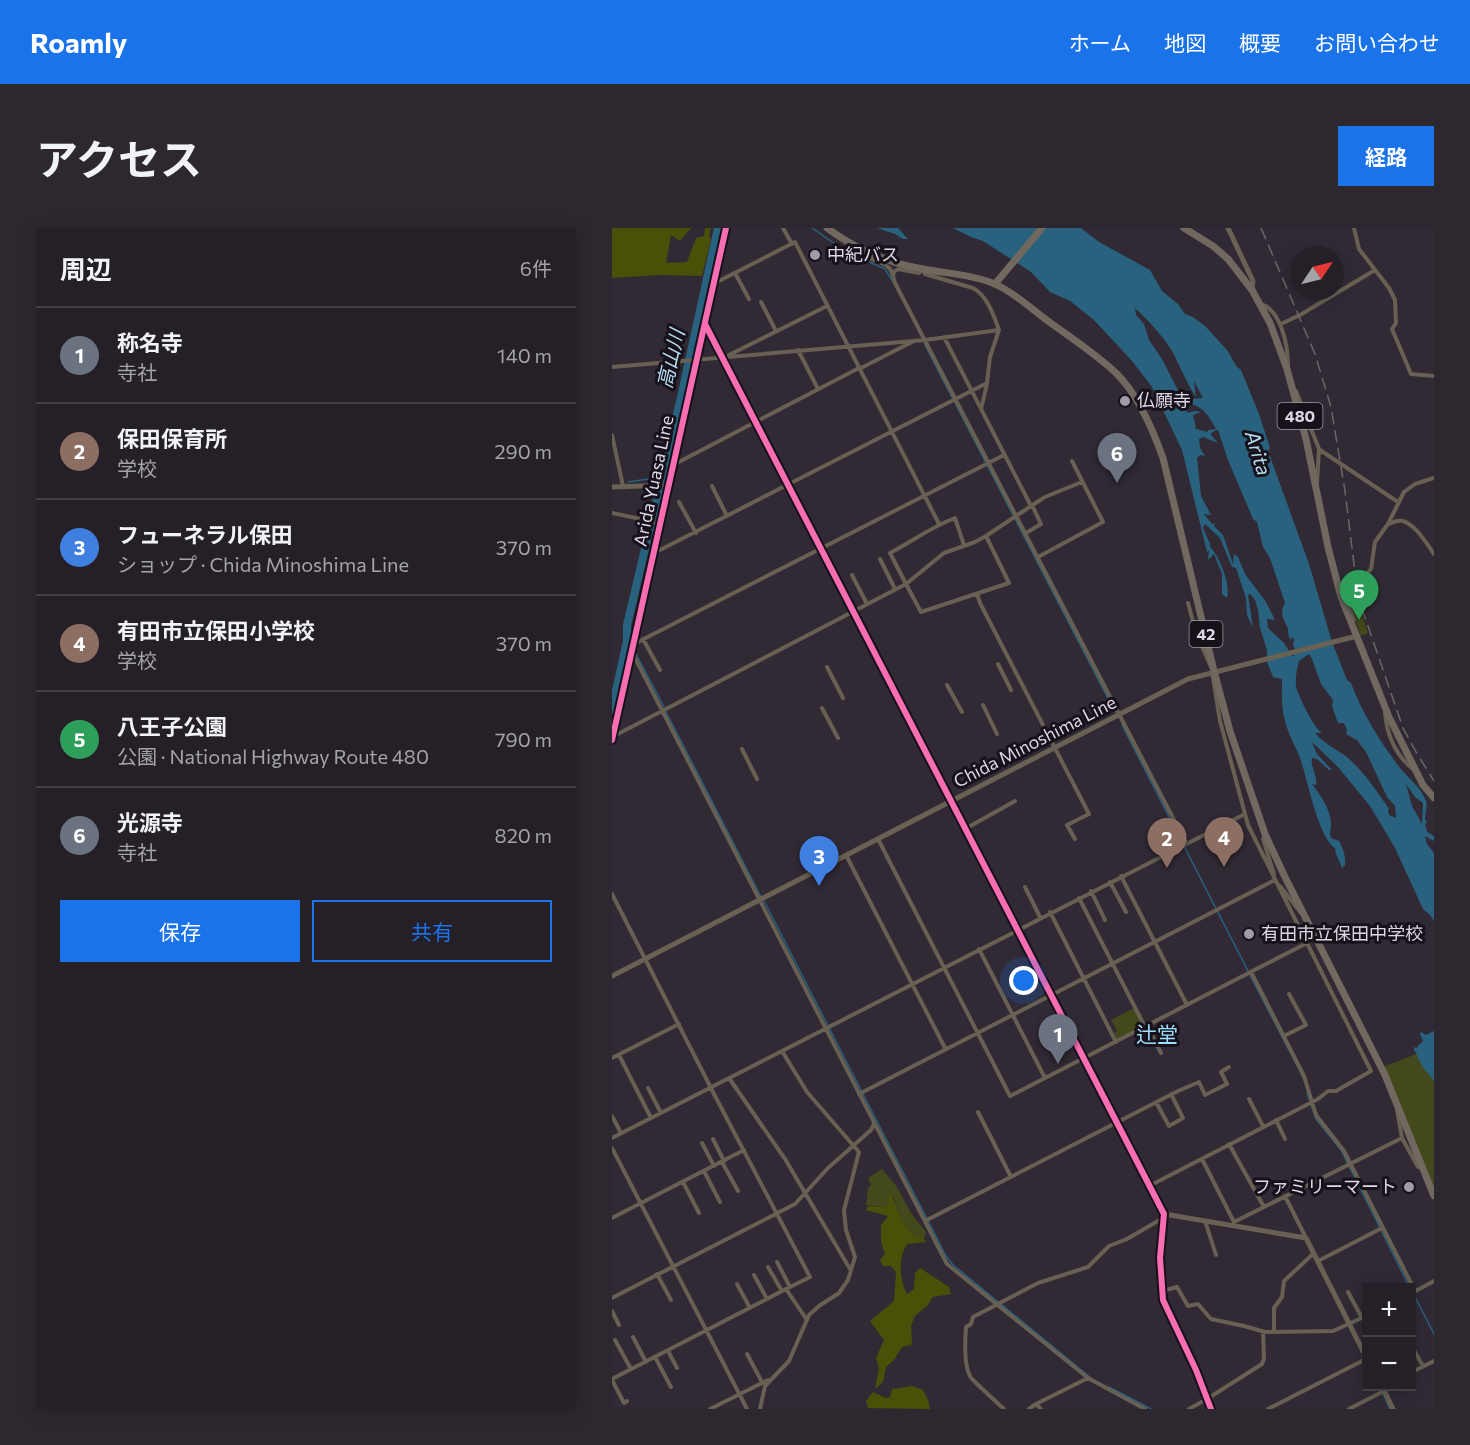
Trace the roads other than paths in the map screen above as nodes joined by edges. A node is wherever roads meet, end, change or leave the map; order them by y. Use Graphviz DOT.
graph roads {
  1 [pos="726,228"];
  2 [pos="783,228"];
  3 [pos="827,228"];
  4 [pos="1042,228"];
  5 [pos="1184,228"];
  6 [pos="1228,228"];
  7 [pos="1354,228"];
  8 [pos="792,244"];
  9 [pos="863,251"];
  10 [pos="1375,270"];
  11 [pos="922,272"];
  12 [pos="735,273"];
  13 [pos="893,275"];
  14 [pos="714,282"];
  15 [pos="997,283"];
  16 [pos="1252,290"];
  17 [pos="749,299"];
  18 [pos="761,302"];
  19 [pos="1261,304"];
  20 [pos="827,306"];
  21 [pos="705,324"];
  22 [pos="1281,324"];
  23 [pos="999,330"];
  24 [pos="776,332"];
  25 [pos="944,337"];
  26 [pos="925,339"];
  27 [pos="914,340"];
  28 [pos="848,346"];
  29 [pos="798,350"];
  30 [pos="725,357"];
  31 [pos="694,360"];
  32 [pos="612,367"];
  33 [pos="859,368"];
  34 [pos="1287,369"];
  35 [pos="1434,376"];
  36 [pos="987,383"];
  37 [pos="1291,383"];
  38 [pos="818,389"];
  39 [pos="971,391"];
  40 [pos="956,398"];
  41 [pos="981,409"];
  42 [pos="756,422"];
  43 [pos="891,432"];
  44 [pos="612,435"];
  45 [pos="1319,449"];
  46 [pos="1004,455"];
  47 [pos="1072,461"];
  48 [pos="988,463"];
  49 [pos="673,465"];
  50 [pos="1433,479"];
  51 [pos="1082,482"];
  52 [pos="667,485"];
  53 [pos="788,485"];
  54 [pos="1317,485"];
  55 [pos="623,486"];
  56 [pos="712,486"];
  57 [pos="612,487"];
  58 [pos="924,495"];
  59 [pos="679,502"];
  60 [pos="1398,502"];
  61 [pos="1031,506"];
  62 [pos="612,513"];
  63 [pos="727,516"];
  64 [pos="1017,516"];
  65 [pos="660,523"];
  66 [pos="939,524"];
  67 [pos="1388,524"];
  68 [pos="696,532"];
  69 [pos="1025,533"];
  70 [pos="986,536"];
  71 [pos="964,545"];
  72 [pos="820,548"];
  73 [pos="653,554"];
  74 [pos="1434,554"];
  75 [pos="1038,557"];
  76 [pos="880,559"];
  77 [pos="852,575"];
  78 [pos="1360,582"];
  79 [pos="906,584"];
  80 [pos="896,589"];
  81 [pos="1355,590"];
  82 [pos="977,594"];
  83 [pos="1188,603"];
  84 [pos="867,604"];
  85 [pos="853,611"];
  86 [pos="1355,636"];
  87 [pos="643,639"];
  88 [pos="632,648"];
  89 [pos="998,664"];
  90 [pos="827,667"];
  91 [pos="660,670"];
  92 [pos="1215,671"];
  93 [pos="947,685"];
  94 [pos="1011,690"];
  95 [pos="843,698"];
  96 [pos="983,705"];
  97 [pos="822,708"];
  98 [pos="662,710"];
  99 [pos="962,712"];
  100 [pos="1120,714"];
  101 [pos="998,734"];
  102 [pos="612,738"];
  103 [pos="838,738"];
  104 [pos="1055,748"];
  105 [pos="741,749"];
  106 [pos="757,779"];
  107 [pos="1434,798"];
  108 [pos="952,801"];
  109 [pos="1015,801"];
  110 [pos="1245,814"];
  111 [pos="965,829"];
  112 [pos="1265,834"];
  113 [pos="878,839"];
  114 [pos="1075,839"];
  115 [pos="1186,843"];
  116 [pos="846,855"];
  117 [pos="1121,876"];
  118 [pos="1275,880"];
  119 [pos="1110,882"];
  120 [pos="1024,887"];
  121 [pos="1091,891"];
  122 [pos="612,894"];
  123 [pos="1079,898"];
  124 [pos="762,899"];
  125 [pos="1050,912"];
  126 [pos="1126,912"];
  127 [pos="1304,914"];
  128 [pos="1040,917"];
  129 [pos="1105,920"];
  130 [pos="1017,930"];
  131 [pos="1154,941"];
  132 [pos="1307,943"];
  133 [pos="979,949"];
  134 [pos="645,958"];
  135 [pos="1113,963"];
  136 [pos="944,967"];
  137 [pos="1251,972"];
  138 [pos="612,976"];
  139 [pos="1084,977"];
  140 [pos="912,983"];
  141 [pos="1289,994"];
  142 [pos="1050,995"];
  143 [pos="1187,1005"];
  144 [pos="1013,1014"];
  145 [pos="679,1024"];
  146 [pos="1146,1026"];
  147 [pos="826,1029"];
  148 [pos="977,1032"];
  149 [pos="1284,1036"];
  150 [pos="1116,1041"];
  151 [pos="945,1048"];
  152 [pos="782,1051"];
  153 [pos="1161,1053"];
  154 [pos="619,1055"];
  155 [pos="612,1058"];
  156 [pos="1083,1058"];
  157 [pos="1229,1067"];
  158 [pos="729,1078"];
  159 [pos="1045,1078"];
  160 [pos="711,1087"];
  161 [pos="648,1088"];
  162 [pos="859,1094"];
  163 [pos="1171,1094"];
  164 [pos="1249,1099"];
  165 [pos="1156,1102"];
  166 [pos="1312,1102"];
  167 [pos="1399,1107"];
  168 [pos="978,1112"];
  169 [pos="661,1113"];
  170 [pos="612,1116"];
  171 [pos="651,1118"];
  172 [pos="1276,1120"];
  173 [pos="1116,1123"];
  174 [pos="874,1124"];
  175 [pos="1263,1126"];
  176 [pos="621,1133"];
  177 [pos="612,1138"];
  178 [pos="1285,1138"];
  179 [pos="1402,1138"];
  180 [pos="713,1139"];
  181 [pos="702,1143"];
  182 [pos="853,1144"];
  183 [pos="1229,1144"];
  184 [pos="612,1148"];
  185 [pos="744,1150"];
  186 [pos="1202,1159"];
  187 [pos="723,1161"];
  188 [pos="1350,1164"];
  189 [pos="714,1166"];
  190 [pos="1424,1169"];
  191 [pos="704,1171"];
  192 [pos="1011,1177"];
  193 [pos="682,1182"];
  194 [pos="1149,1186"];
  195 [pos="738,1191"];
  196 [pos="806,1193"];
  197 [pos="1285,1196"];
  198 [pos="1434,1196"];
  199 [pos="720,1202"];
  200 [pos="641,1203"];
  201 [pos="1264,1207"];
  202 [pos="699,1213"];
  203 [pos="776,1213"];
  204 [pos="1164,1216"];
  205 [pos="612,1218"];
  206 [pos="925,1221"];
  207 [pos="1206,1221"];
  208 [pos="1233,1224"];
  209 [pos="1382,1228"];
  210 [pos="1306,1238"];
  211 [pos="1314,1253"];
  212 [pos="1216,1255"];
  213 [pos="1318,1261"];
  214 [pos="777,1262"];
  215 [pos="673,1266"];
  216 [pos="768,1267"];
  217 [pos="851,1270"];
  218 [pos="657,1274"];
  219 [pos="754,1275"];
  220 [pos="1434,1281"];
  221 [pos="1409,1283"];
  222 [pos="737,1284"];
  223 [pos="786,1289"];
  224 [pos="1416,1290"];
  225 [pos="1161,1291"];
  226 [pos="1348,1292"];
  227 [pos="612,1298"];
  228 [pos="767,1299"];
  229 [pos="671,1300"];
  230 [pos="998,1305"];
  231 [pos="750,1308"];
  232 [pos="612,1311"];
  233 [pos="1362,1314"];
  234 [pos="1362,1318"];
  235 [pos="807,1320"];
  236 [pos="1350,1324"];
  237 [pos="620,1325"];
  238 [pos="707,1331"];
  239 [pos="1263,1332"];
  240 [pos="1274,1332"];
  241 [pos="633,1337"];
  242 [pos="615,1340"];
  243 [pos="1362,1350"];
  244 [pos="668,1351"];
  245 [pos="747,1354"];
  246 [pos="1416,1354"];
  247 [pos="655,1357"];
  248 [pos="1362,1360"];
  249 [pos="1434,1361"];
  250 [pos="646,1362"];
  251 [pos="1423,1366"];
  252 [pos="677,1368"];
  253 [pos="631,1369"];
  254 [pos="1416,1370"];
  255 [pos="612,1371"];
  256 [pos="773,1377"];
  257 [pos="1088,1378"];
  258 [pos="613,1379"];
  259 [pos="762,1383"];
  260 [pos="671,1387"];
  261 [pos="1378,1391"];
  262 [pos="1384,1391"];
  263 [pos="739,1394"];
  264 [pos="1207,1399"];
  265 [pos="627,1401"];
  266 [pos="1036,1404"];
  267 [pos="710,1409"];
  268 [pos="747,1409"];
  269 [pos="760,1409"];
  270 [pos="1004,1409"];
  271 [pos="1029,1409"];
  272 [pos="1041,1409"];
  273 [pos="1145,1409"];
  274 [pos="1189,1409"];
  275 [pos="1211,1409"];
  276 [pos="1268,1409"];
  277 [pos="1350,1409"];
  278 [pos="1393,1409"];
  1 -- 14 [label="main road, Arida Yuasa Line"];
  2 -- 8 [label="street"];
  3 -- 9 [label="highway, 42"];
  4 -- 15 [label="highway"];
  5 -- 16 [label="highway, 480"];
  6 -- 16 [label="main road"];
  7 -- 10 [label="street"];
  8 -- 12 [label="street"];
  8 -- 20 [label="street"];
  9 -- 11 [label="highway, 42"];
  9 -- 13 [label="street"];
  10 -- 22 [label="street"];
  10 -- 35 [label="street"];
  11 -- 13 [label="street"];
  11 -- 15 [label="highway, 42"];
  11 -- 23 [label="street"];
  12 -- 14 [label="street"];
  12 -- 17 [label="street"];
  13 -- 26 [label="street"];
  14 -- 21 [label="main road, Arida Yuasa Line"];
  15 -- 92 [label="highway, 42"];
  16 -- 19 [label="highway, 480"];
  18 -- 24 [label="street"];
  19 -- 22 [label="street"];
  19 -- 34 [label="highway, 480"];
  20 -- 24 [label="street"];
  20 -- 28 [label="street"];
  21 -- 30 [label="street"];
  21 -- 31 [label="main road, Arida Yuasa Line"];
  22 -- 34 [label="street"];
  23 -- 25 [label="street"];
  23 -- 36 [label="street"];
  24 -- 30 [label="street"];
  25 -- 26 [label="street"];
  25 -- 39 [label="street"];
  26 -- 27 [label="street"];
  26 -- 40 [label="street"];
  27 -- 28 [label="street"];
  27 -- 33 [label="street"];
  28 -- 29 [label="street"];
  28 -- 33 [label="street"];
  29 -- 30 [label="street"];
  29 -- 38 [label="street"];
  30 -- 31 [label="street"];
  30 -- 42 [label="street"];
  31 -- 32 [label="street"];
  31 -- 49 [label="main road, Arida Yuasa Line"];
  33 -- 38 [label="street"];
  33 -- 43 [label="street"];
  34 -- 37 [label="highway, 480"];
  36 -- 39 [label="street"];
  36 -- 41 [label="street"];
  37 -- 45 [label="street"];
  37 -- 54 [label="highway, 480"];
  38 -- 42 [label="street"];
  39 -- 40 [label="street"];
  39 -- 41 [label="street"];
  40 -- 43 [label="street"];
  40 -- 48 [label="street"];
  41 -- 46 [label="street"];
  42 -- 49 [label="street"];
  42 -- 53 [label="street"];
  43 -- 53 [label="street"];
  43 -- 58 [label="street"];
  44 -- 55 [label="street"];
  45 -- 54 [label="street"];
  45 -- 60 [label="street"];
  46 -- 48 [label="street"];
  46 -- 61 [label="street"];
  47 -- 51 [label="street"];
  48 -- 58 [label="street"];
  48 -- 64 [label="street"];
  49 -- 52 [label="main road, Arida Yuasa Line"];
  50 -- 60 [label="street"];
  51 -- 61 [label="street"];
  51 -- 75 [label="street"];
  52 -- 55 [label="main road"];
  52 -- 65 [label="main road, Arida Yuasa Line"];
  53 -- 63 [label="street"];
  53 -- 72 [label="street"];
  54 -- 86 [label="highway, 480"];
  55 -- 57 [label="main road"];
  56 -- 63 [label="street"];
  58 -- 66 [label="street"];
  58 -- 72 [label="street"];
  59 -- 68 [label="street"];
  60 -- 67 [label="street"];
  61 -- 64 [label="street"];
  61 -- 69 [label="street"];
  62 -- 65 [label="street"];
  63 -- 68 [label="street"];
  64 -- 69 [label="street"];
  64 -- 70 [label="street"];
  65 -- 73 [label="main road, Arida Yuasa Line"];
  66 -- 71 [label="street"];
  66 -- 79 [label="street"];
  67 -- 74 [label="street"];
  67 -- 78 [label="street"];
  68 -- 73 [label="street"];
  69 -- 75 [label="street"];
  70 -- 71 [label="street"];
  70 -- 82 [label="street"];
  71 -- 79 [label="street"];
  72 -- 85 [label="street"];
  72 -- 87 [label="street"];
  73 -- 88 [label="main road, Arida Yuasa Line"];
  75 -- 100 [label="street"];
  76 -- 80 [label="street"];
  77 -- 84 [label="street"];
  79 -- 80 [label="street"];
  79 -- 82 [label="street"];
  80 -- 84 [label="street"];
  81 -- 86 [label="street"];
  82 -- 104 [label="street"];
  83 -- 92 [label="street"];
  84 -- 85 [label="street"];
  85 -- 98 [label="street"];
  85 -- 108 [label="street"];
  86 -- 92 [label="main road, Chida Minoshima Line"];
  86 -- 107 [label="highway, 480"];
  87 -- 88 [label="street"];
  87 -- 91 [label="street"];
  88 -- 98 [label="street"];
  88 -- 102 [label="main road, Arida Yuasa Line"];
  89 -- 94 [label="street"];
  90 -- 95 [label="street"];
  92 -- 100 [label="main road, Chida Minoshima Line"];
  92 -- 110 [label="street"];
  92 -- 112 [label="highway, 42"];
  93 -- 99 [label="street"];
  96 -- 101 [label="street"];
  97 -- 103 [label="street"];
  98 -- 102 [label="street"];
  98 -- 124 [label="street"];
  100 -- 104 [label="main road, Chida Minoshima Line"];
  100 -- 115 [label="street"];
  104 -- 108 [label="main road, Chida Minoshima Line"];
  104 -- 114 [label="street"];
  105 -- 106 [label="street"];
  108 -- 111 [label="street"];
  108 -- 113 [label="main road, Chida Minoshima Line"];
  109 -- 111 [label="street"];
  110 -- 115 [label="street"];
  110 -- 118 [label="street"];
  111 -- 130 [label="street"];
  112 -- 118 [label="street"];
  112 -- 127 [label="highway, 42"];
  113 -- 116 [label="main road, Chida Minoshima Line"];
  113 -- 136 [label="street"];
  115 -- 117 [label="street"];
  116 -- 124 [label="main road, Chida Minoshima Line"];
  116 -- 140 [label="street"];
  117 -- 119 [label="street"];
  117 -- 131 [label="street"];
  118 -- 127 [label="street"];
  118 -- 131 [label="street"];
  118 -- 132 [label="street"];
  119 -- 121 [label="street"];
  119 -- 126 [label="street"];
  120 -- 128 [label="street"];
  121 -- 123 [label="street"];
  121 -- 129 [label="street"];
  122 -- 134 [label="street"];
  123 -- 125 [label="street"];
  123 -- 135 [label="street"];
  124 -- 134 [label="main road, Chida Minoshima Line"];
  124 -- 147 [label="street"];
  125 -- 128 [label="street"];
  125 -- 139 [label="street"];
  127 -- 167 [label="highway, 42"];
  128 -- 130 [label="street"];
  130 -- 133 [label="street"];
  130 -- 142 [label="street"];
  131 -- 135 [label="street"];
  131 -- 143 [label="street"];
  132 -- 137 [label="street"];
  132 -- 166 [label="street"];
  133 -- 136 [label="street"];
  133 -- 144 [label="street"];
  134 -- 138 [label="main road, Chida Minoshima Line"];
  134 -- 145 [label="street"];
  135 -- 139 [label="street"];
  135 -- 146 [label="street"];
  136 -- 140 [label="street"];
  136 -- 148 [label="street"];
  137 -- 143 [label="street"];
  137 -- 149 [label="street"];
  139 -- 142 [label="street"];
  139 -- 150 [label="street"];
  140 -- 147 [label="street"];
  140 -- 151 [label="street"];
  141 -- 149 [label="street"];
  142 -- 144 [label="street"];
  142 -- 156 [label="street"];
  143 -- 146 [label="street"];
  144 -- 148 [label="street"];
  144 -- 159 [label="street"];
  145 -- 154 [label="street"];
  145 -- 160 [label="street"];
  146 -- 150 [label="street"];
  146 -- 153 [label="street"];
  147 -- 152 [label="street"];
  147 -- 162 [label="street"];
  148 -- 151 [label="street"];
  148 -- 159 [label="street"];
  149 -- 166 [label="street"];
  150 -- 156 [label="street"];
  151 -- 162 [label="street"];
  152 -- 158 [label="street"];
  152 -- 182 [label="street"];
  154 -- 155 [label="street"];
  154 -- 171 [label="street"];
  156 -- 159 [label="street"];
  156 -- 173 [label="street"];
  157 -- 163 [label="street"];
  158 -- 160 [label="street"];
  158 -- 196 [label="street"];
  160 -- 169 [label="street"];
  160 -- 185 [label="street"];
  161 -- 169 [label="street"];
  162 -- 174 [label="street"];
  163 -- 165 [label="street"];
  163 -- 165 [label="street"];
  164 -- 175 [label="street"];
  165 -- 173 [label="street"];
  166 -- 172 [label="street"];
  166 -- 188 [label="street"];
  167 -- 179 [label="street"];
  167 -- 190 [label="highway, 42"];
  168 -- 192 [label="street"];
  169 -- 171 [label="street"];
  170 -- 176 [label="street"];
  171 -- 176 [label="street"];
  172 -- 175 [label="street"];
  172 -- 178 [label="street"];
  173 -- 192 [label="street"];
  173 -- 194 [label="main road"];
  174 -- 182 [label="street"];
  174 -- 206 [label="street"];
  175 -- 183 [label="street"];
  176 -- 177 [label="street"];
  179 -- 188 [label="street"];
  179 -- 190 [label="street"];
  180 -- 187 [label="street"];
  181 -- 189 [label="street"];
  182 -- 196 [label="street"];
  182 -- 217 [label="street"];
  183 -- 186 [label="street"];
  183 -- 201 [label="street"];
  184 -- 200 [label="street"];
  185 -- 187 [label="street"];
  185 -- 203 [label="street"];
  186 -- 194 [label="street"];
  186 -- 208 [label="street"];
  187 -- 189 [label="street"];
  187 -- 195 [label="street"];
  188 -- 197 [label="street"];
  188 -- 209 [label="street"];
  189 -- 191 [label="street"];
  190 -- 198 [label="highway, 42"];
  191 -- 193 [label="street"];
  191 -- 199 [label="street"];
  192 -- 206 [label="street"];
  193 -- 200 [label="street"];
  193 -- 202 [label="street"];
  194 -- 204 [label="main road"];
  196 -- 203 [label="street"];
  196 -- 217 [label="street"];
  197 -- 201 [label="street"];
  197 -- 210 [label="street"];
  200 -- 205 [label="street"];
  200 -- 215 [label="street"];
  201 -- 208 [label="street"];
  203 -- 215 [label="street"];
  203 -- 223 [label="street"];
  204 -- 207 [label="main road"];
  204 -- 225 [label="street"];
  204 -- 230 [label="street"];
  206 -- 230 [label="street"];
  207 -- 208 [label="main road"];
  207 -- 212 [label="street"];
  208 -- 210 [label="main road"];
  209 -- 213 [label="street"];
  209 -- 221 [label="street"];
  210 -- 211 [label="main road"];
  211 -- 213 [label="main road"];
  211 -- 240 [label="street"];
  213 -- 236 [label="main road"];
  214 -- 223 [label="street"];
  215 -- 218 [label="street"];
  215 -- 238 [label="street"];
  216 -- 223 [label="street"];
  217 -- 235 [label="street"];
  218 -- 227 [label="street"];
  218 -- 229 [label="street"];
  219 -- 228 [label="street"];
  220 -- 224 [label="street"];
  222 -- 231 [label="street"];
  223 -- 228 [label="street"];
  223 -- 235 [label="street"];
  225 -- 239 [label="street"];
  225 -- 264 [label="street"];
  226 -- 233 [label="street"];
  228 -- 231 [label="street"];
  230 -- 257 [label="street"];
  230 -- 270 [label="street"];
  231 -- 238 [label="street"];
  232 -- 237 [label="street"];
  234 -- 236 [label="street"];
  235 -- 256 [label="street"];
  236 -- 240 [label="street"];
  236 -- 243 [label="main road"];
  238 -- 244 [label="street"];
  238 -- 263 [label="street"];
  239 -- 240 [label="street"];
  239 -- 264 [label="street"];
  241 -- 250 [label="street"];
  242 -- 253 [label="street"];
  244 -- 247 [label="street"];
  244 -- 252 [label="street"];
  245 -- 259 [label="street"];
  246 -- 251 [label="street"];
  247 -- 250 [label="street"];
  247 -- 260 [label="street"];
  248 -- 276 [label="street"];
  249 -- 251 [label="street"];
  250 -- 253 [label="street"];
  251 -- 254 [label="street"];
  253 -- 258 [label="street"];
  255 -- 258 [label="street"];
  256 -- 259 [label="street"];
  256 -- 269 [label="street"];
  257 -- 266 [label="street"];
  257 -- 273 [label="street"];
  258 -- 265 [label="street"];
  259 -- 263 [label="street"];
  261 -- 277 [label="street"];
  262 -- 278 [label="main road"];
  263 -- 267 [label="street"];
  263 -- 268 [label="street"];
  264 -- 274 [label="street"];
  264 -- 275 [label="street"];
  266 -- 271 [label="street"];
  266 -- 272 [label="street"];
}
